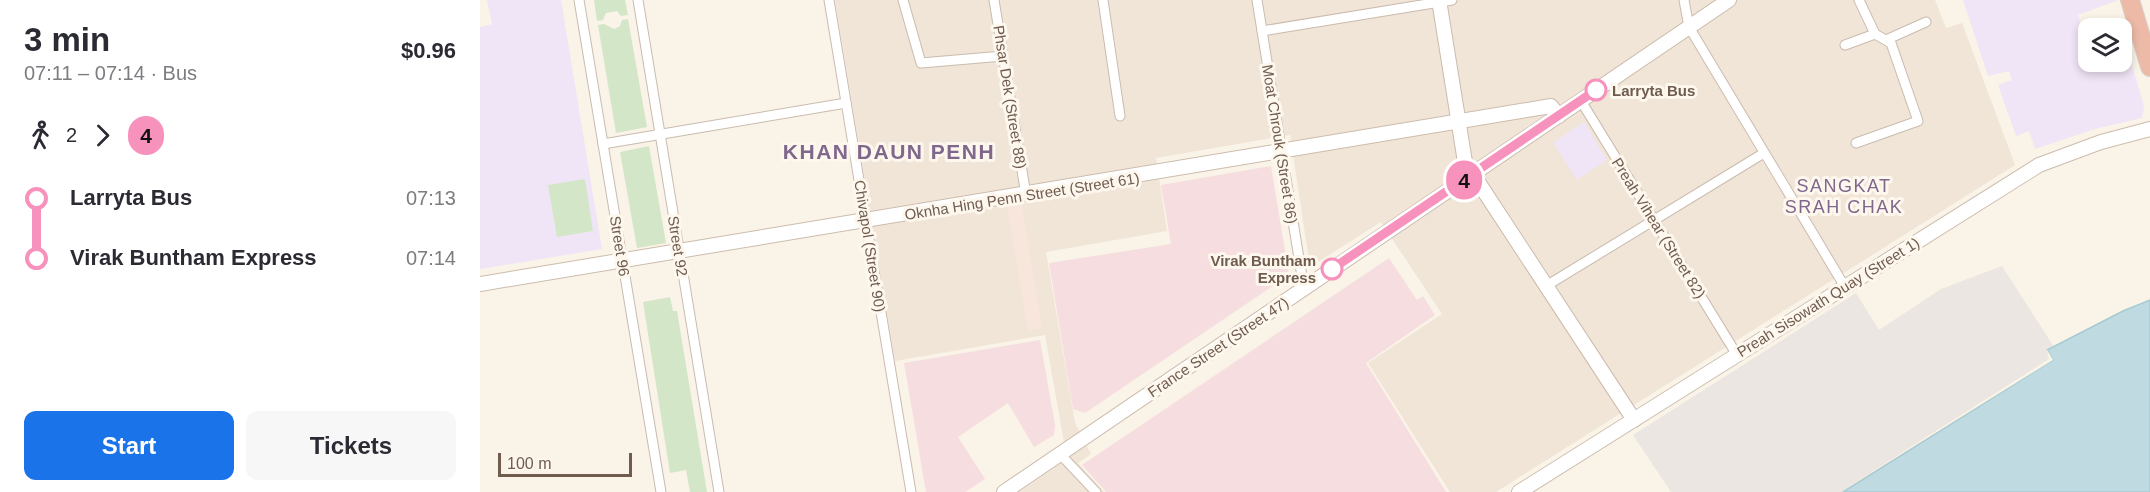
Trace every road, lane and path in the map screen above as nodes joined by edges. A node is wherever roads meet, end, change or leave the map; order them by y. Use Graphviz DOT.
graph roads {
  1 [pos="579,0"];
  2 [pos="638,0"];
  3 [pos="829,0"];
  4 [pos="903,0"];
  5 [pos="994,0"];
  6 [pos="1103,0"];
  7 [pos="1257,0"];
  8 [pos="1684,0"];
  9 [pos="1729,0"];
  10 [pos="1858,0"];
  11 [pos="2130,0"];
  12 [pos="1443,1"];
  13 [pos="1926,22"];
  14 [pos="1689,27"];
  15 [pos="1262,31"];
  16 [pos="1875,34"];
  17 [pos="1888,39"];
  18 [pos="1845,45"];
  19 [pos="1003,56"];
  20 [pos="2150,68"];
  21 [pos="1581,101"];
  22 [pos="846,103"];
  23 [pos="1120,116"];
  24 [pos="1559,116"];
  25 [pos="1459,122"];
  26 [pos="2150,129"];
  27 [pos="660,134"];
  28 [pos="1856,143"];
  29 [pos="603,144"];
  30 [pos="1282,153"];
  31 [pos="1764,153"];
  32 [pos="1473,174"];
  33 [pos="1026,195"];
  34 [pos="1653,220"];
  35 [pos="866,221"];
  36 [pos="679,252"];
  37 [pos="623,261"];
  38 [pos="480,284"];
  39 [pos="1546,286"];
  40 [pos="1845,287"];
  41 [pos="1304,289"];
  42 [pos="1737,355"];
  43 [pos="1634,420"];
  44 [pos="1060,454"];
  45 [pos="661,492"];
  46 [pos="719,492"];
  47 [pos="911,492"];
  48 [pos="1004,492"];
  49 [pos="1096,492"];
  50 [pos="1519,492"];
  1 -- 29 [label="street, Street 96"];
  2 -- 27 [label="street, Street 92"];
  3 -- 22 [label="street, Chivapol (Street 90)"];
  4 -- 19 [label="street"];
  5 -- 19 [label="street, Phsar Dek (Street 88)"];
  6 -- 23 [label="street"];
  7 -- 15 [label="street, Moat Chrouk (Street 86)"];
  8 -- 14 [label="street"];
  9 -- 14 [label="main road, France Street (Street 47)"];
  10 -- 16 [label="street"];
  11 -- 20 [label="highway"];
  12 -- 15 [label="street"];
  12 -- 25 [label="main road"];
  13 -- 17 [label="street"];
  14 -- 21 [label="main road, France Street (Street 47)"];
  14 -- 31 [label="street"];
  15 -- 30 [label="street, Moat Chrouk (Street 86)"];
  16 -- 17 [label="street"];
  16 -- 18 [label="street"];
  17 -- 28 [label="street"];
  19 -- 33 [label="street, Phsar Dek (Street 88)"];
  21 -- 24 [label="main road, France Street (Street 47)"];
  21 -- 34 [label="street, Preah Vihear (Street 82)"];
  22 -- 27 [label="street"];
  22 -- 35 [label="street, Chivapol (Street 90)"];
  24 -- 25 [label="main road, Oknha Hing Penn Street (Street 61)"];
  24 -- 32 [label="main road, France Street (Street 47)"];
  25 -- 30 [label="main road, Oknha Hing Penn Street (Street 61)"];
  25 -- 32 [label="main road"];
  26 -- 40 [label="main road, Preah Sisowath Quay (Street 1)"];
  27 -- 29 [label="street"];
  27 -- 36 [label="street, Street 92"];
  29 -- 37 [label="street, Street 96"];
  30 -- 33 [label="main road, Oknha Hing Penn Street (Street 61)"];
  30 -- 41 [label="street, Moat Chrouk (Street 86)"];
  31 -- 34 [label="street"];
  31 -- 40 [label="street"];
  32 -- 39 [label="main road"];
  32 -- 41 [label="main road, France Street (Street 47)"];
  33 -- 35 [label="main road, Oknha Hing Penn Street (Street 61)"];
  34 -- 39 [label="street"];
  34 -- 42 [label="street, Preah Vihear (Street 82)"];
  35 -- 36 [label="main road, Oknha Hing Penn Street (Street 61)"];
  35 -- 47 [label="street, Chivapol (Street 90)"];
  36 -- 37 [label="main road, Oknha Hing Penn Street (Street 61)"];
  36 -- 46 [label="street, Street 92"];
  37 -- 38 [label="main road, Oknha Hing Penn Street (Street 61)"];
  37 -- 45 [label="street, Street 96"];
  39 -- 43 [label="main road"];
  40 -- 42 [label="main road, Preah Sisowath Quay (Street 1)"];
  41 -- 44 [label="main road, France Street (Street 47)"];
  42 -- 43 [label="main road, Preah Sisowath Quay (Street 1)"];
  43 -- 50 [label="main road, Preah Sisowath Quay (Street 1)"];
  44 -- 48 [label="main road, France Street (Street 47)"];
  44 -- 49 [label="street"];
}
